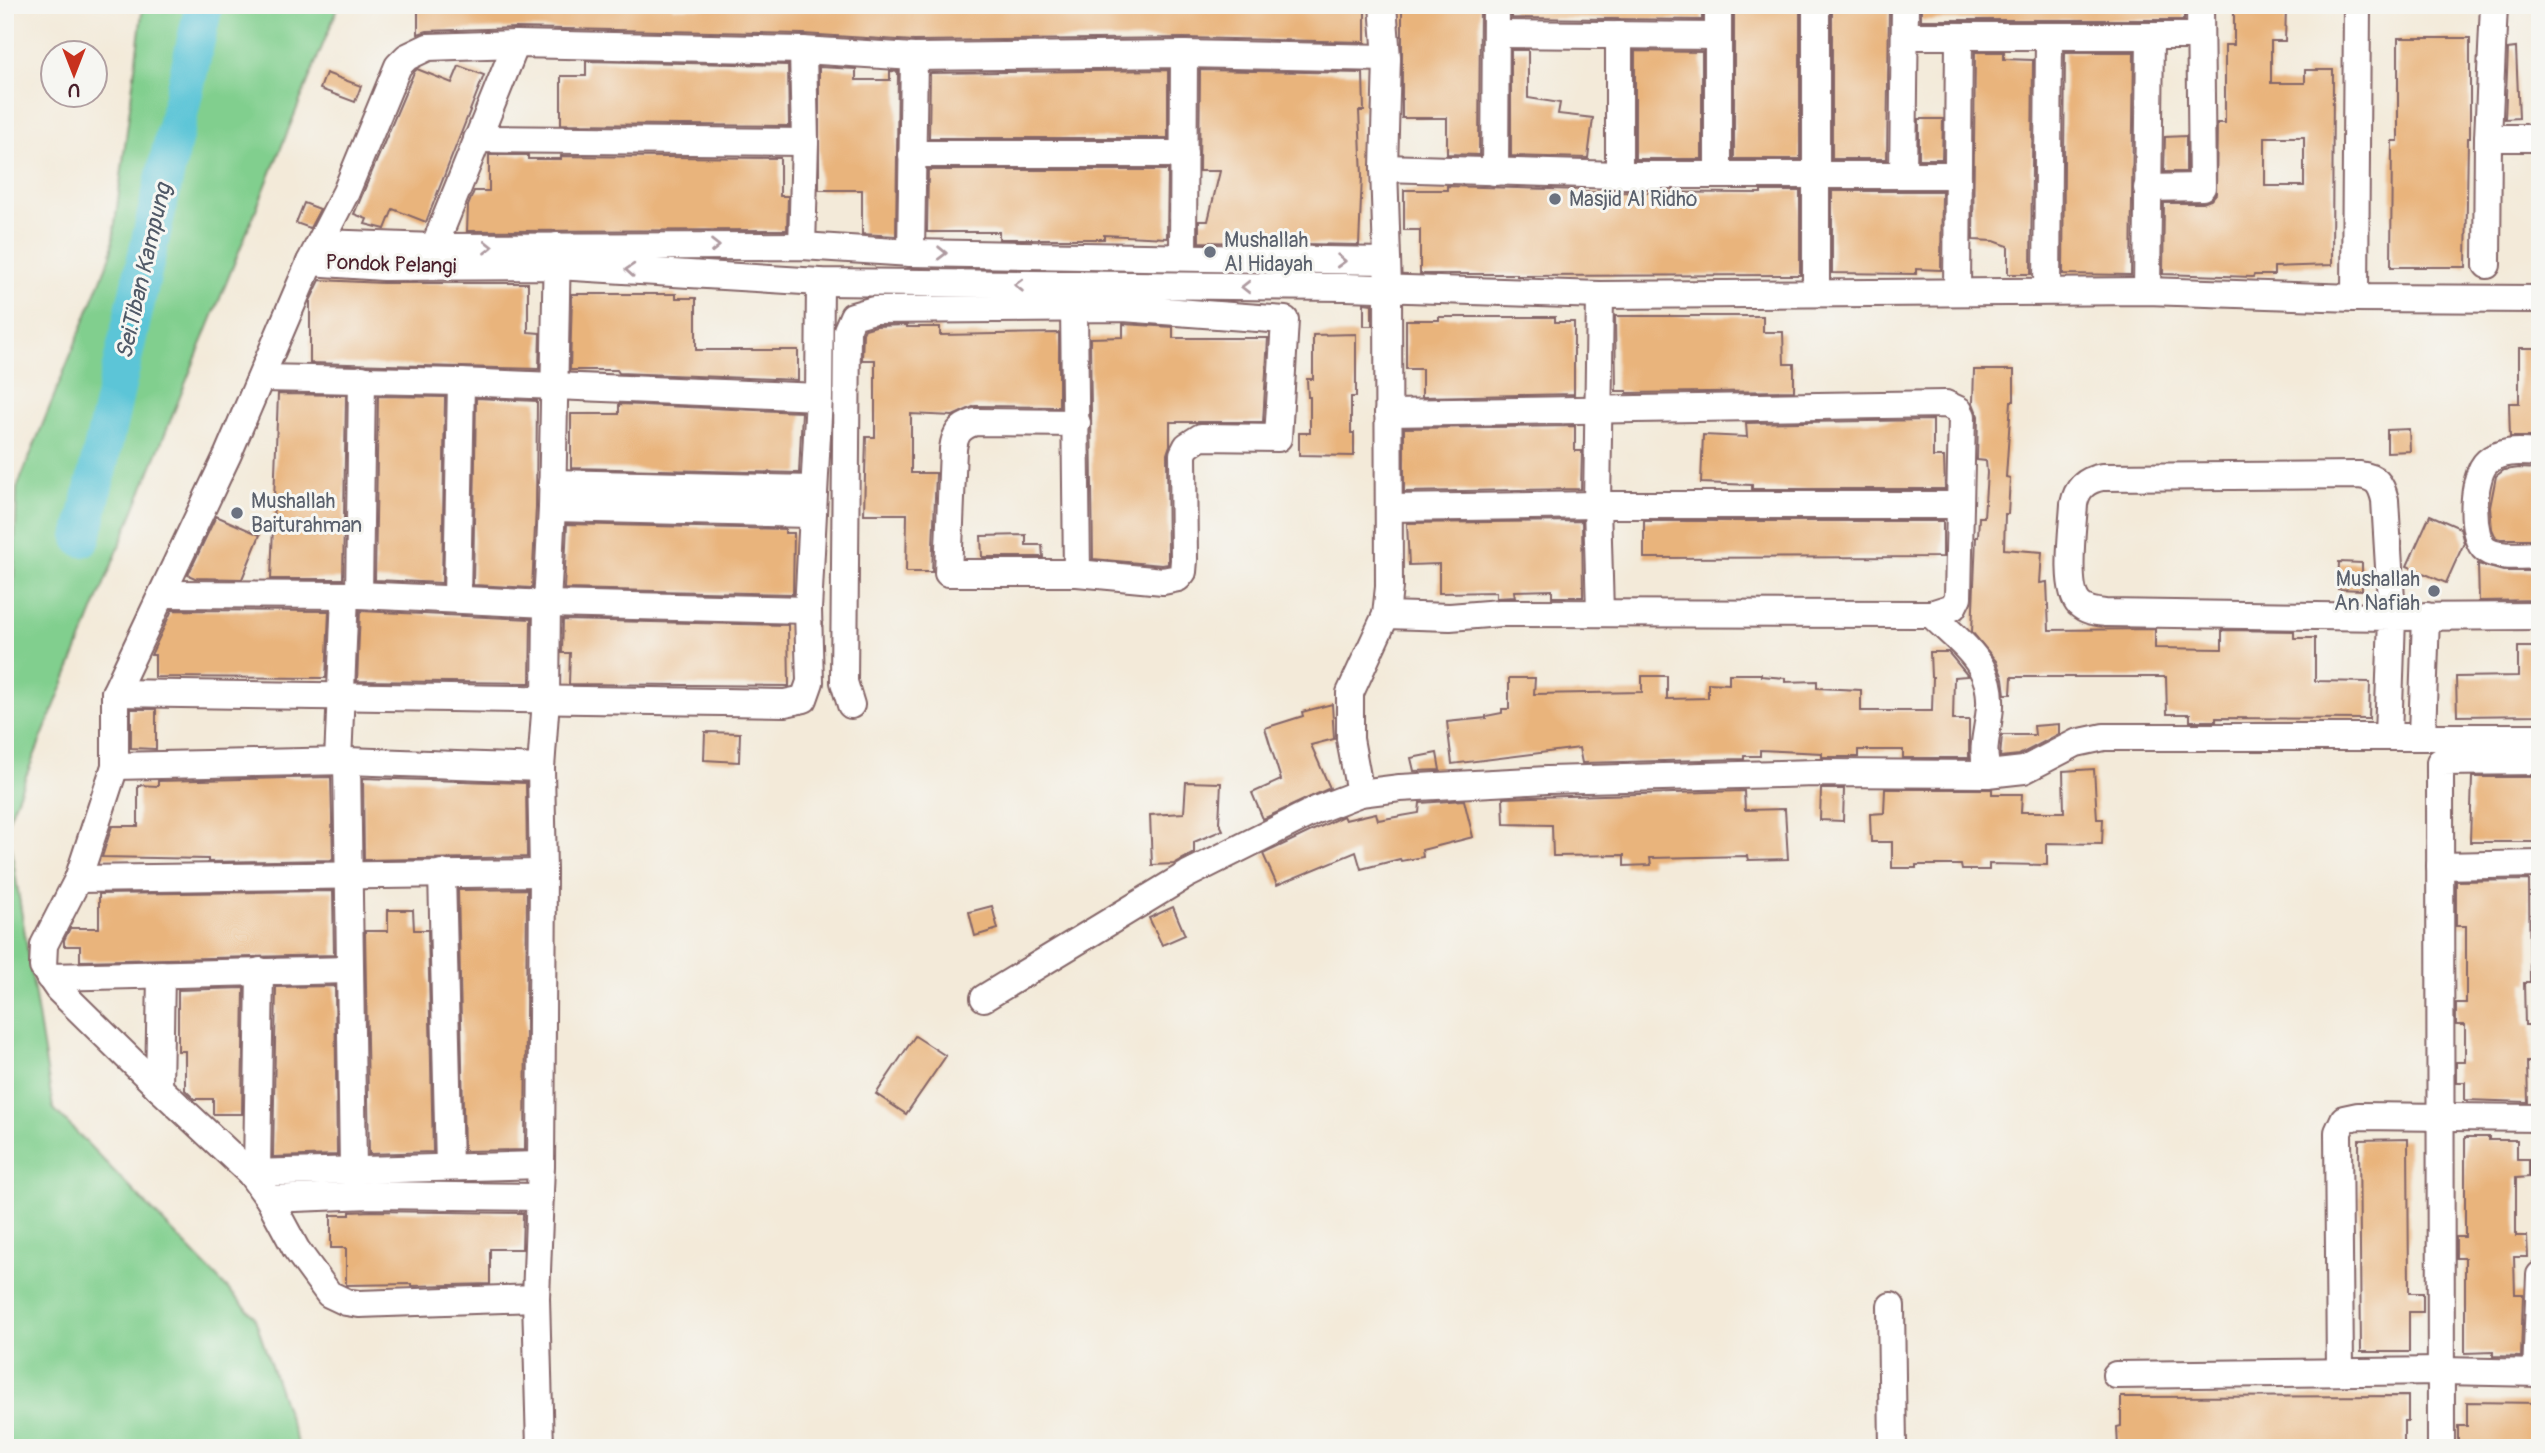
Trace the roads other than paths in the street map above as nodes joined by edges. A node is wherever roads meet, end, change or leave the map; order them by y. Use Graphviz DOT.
graph roads {
  1 [pos="1383,5"];
  2 [pos="1496,5"];
  3 [pos="1718,5"];
  4 [pos="1816,5"];
  5 [pos="1905,5"];
  6 [pos="2200,5"];
  7 [pos="2357,5"];
  8 [pos="2494,5"];
  9 [pos="1496,34"];
  10 [pos="1619,35"];
  11 [pos="1718,36"];
  12 [pos="1906,36"];
  13 [pos="1959,36"];
  14 [pos="2049,36"];
  15 [pos="2150,36"];
  16 [pos="2199,36"];
  17 [pos="516,44"];
  18 [pos="803,50"];
  19 [pos="1184,54"];
  20 [pos="914,57"];
  21 [pos="1387,58"];
  22 [pos="2488,138"];
  23 [pos="2540,138"];
  24 [pos="477,139"];
  25 [pos="804,142"];
  26 [pos="912,154"];
  27 [pos="1184,154"];
  28 [pos="1384,168"];
  29 [pos="1495,172"];
  30 [pos="1619,175"];
  31 [pos="1718,175"];
  32 [pos="1903,175"];
  33 [pos="1957,175"];
  34 [pos="1816,176"];
  35 [pos="2147,188"];
  36 [pos="807,246"];
  37 [pos="434,247"];
  38 [pos="316,253"];
  39 [pos="911,253"];
  40 [pos="557,256"];
  41 [pos="1183,256"];
  42 [pos="1387,261"];
  43 [pos="2487,265"];
  44 [pos="816,282"];
  45 [pos="1388,289"];
  46 [pos="1957,291"];
  47 [pos="2047,291"];
  48 [pos="2147,291"];
  49 [pos="1816,292"];
  50 [pos="1600,295"];
  51 [pos="1123,297"];
  52 [pos="2356,299"];
  53 [pos="2540,299"];
  54 [pos="1074,309"];
  55 [pos="262,378"];
  56 [pos="362,379"];
  57 [pos="460,382"];
  58 [pos="555,387"];
  59 [pos="819,397"];
  60 [pos="1598,411"];
  61 [pos="1388,413"];
  62 [pos="1077,423"];
  63 [pos="2540,453"];
  64 [pos="552,495"];
  65 [pos="812,501"];
  66 [pos="1597,505"];
  67 [pos="1960,505"];
  68 [pos="1389,508"];
  69 [pos="2540,555"];
  70 [pos="1077,573"];
  71 [pos="162,594"];
  72 [pos="352,595"];
  73 [pos="457,598"];
  74 [pos="547,604"];
  75 [pos="808,610"];
  76 [pos="1600,613"];
  77 [pos="1931,614"];
  78 [pos="1386,615"];
  79 [pos="2540,615"];
  80 [pos="2426,616"];
  81 [pos="2392,617"];
  82 [pos="2423,683"];
  83 [pos="2390,685"];
  84 [pos="115,693"];
  85 [pos="340,697"];
  86 [pos="546,699"];
  87 [pos="851,705"];
  88 [pos="2421,736"];
  89 [pos="2388,737"];
  90 [pos="2540,737"];
  91 [pos="343,761"];
  92 [pos="2540,761"];
  93 [pos="115,766"];
  94 [pos="541,768"];
  95 [pos="1989,774"];
  96 [pos="1360,793"];
  97 [pos="2540,864"];
  98 [pos="2440,866"];
  99 [pos="442,873"];
  100 [pos="543,873"];
  101 [pos="350,876"];
  102 [pos="78,879"];
  103 [pos="349,970"];
  104 [pos="260,971"];
  105 [pos="161,974"];
  106 [pos="49,977"];
  107 [pos="984,998"];
  108 [pos="159,1088"];
  109 [pos="2442,1117"];
  110 [pos="2540,1118"];
  111 [pos="541,1166"];
  112 [pos="449,1167"];
  113 [pos="353,1168"];
  114 [pos="253,1172"];
  115 [pos="540,1197"];
  116 [pos="270,1199"];
  117 [pos="2540,1275"];
  118 [pos="536,1298"];
  119 [pos="1891,1306"];
  120 [pos="2442,1371"];
  121 [pos="2340,1372"];
  122 [pos="2538,1373"];
  123 [pos="2116,1375"];
  124 [pos="540,1448"];
  125 [pos="1893,1448"];
  126 [pos="2441,1448"];
  1 -- 21 [label="street"];
  2 -- 9 [label="street"];
  3 -- 11 [label="street"];
  4 -- 34 [label="street"];
  5 -- 12 [label="street"];
  6 -- 16 [label="street"];
  7 -- 52 [label="street"];
  8 -- 22 [label="street"];
  9 -- 10 [label="street"];
  9 -- 29 [label="street"];
  10 -- 11 [label="street"];
  10 -- 30 [label="street"];
  11 -- 31 [label="street"];
  12 -- 13 [label="street"];
  12 -- 32 [label="street"];
  13 -- 14 [label="street"];
  13 -- 33 [label="street"];
  14 -- 15 [label="street"];
  14 -- 47 [label="street"];
  15 -- 16 [label="street"];
  15 -- 35 [label="street"];
  16 -- 35 [label="street"];
  17 -- 18 [label="street"];
  17 -- 24 [label="street"];
  17 -- 38 [label="street"];
  18 -- 20 [label="street"];
  18 -- 25 [label="street"];
  19 -- 20 [label="street"];
  19 -- 21 [label="street"];
  19 -- 27 [label="street"];
  20 -- 26 [label="street"];
  21 -- 28 [label="street"];
  22 -- 23 [label="street"];
  22 -- 43 [label="street"];
  24 -- 25 [label="street"];
  24 -- 37 [label="street"];
  25 -- 36 [label="street"];
  26 -- 27 [label="street"];
  26 -- 39 [label="street"];
  27 -- 41 [label="street"];
  28 -- 29 [label="street"];
  28 -- 42 [label="street"];
  29 -- 30 [label="street"];
  30 -- 31 [label="street"];
  31 -- 34 [label="street"];
  32 -- 33 [label="street"];
  32 -- 34 [label="street"];
  33 -- 46 [label="street"];
  34 -- 49 [label="street"];
  35 -- 48 [label="street"];
  36 -- 39 [label="street"];
  40 -- 36 [label="street, one-way"];
  36 -- 44 [label="street"];
  37 -- 38 [label="street"];
  37 -- 40 [label="street, one-way"];
  38 -- 40 [label="street, Pondok Pelangi"];
  38 -- 55 [label="street, Pondok Pelangi"];
  39 -- 41 [label="street, one-way"];
  44 -- 40 [label="street, Pondok Pelangi, one-way"];
  40 -- 58 [label="street"];
  41 -- 42 [label="street, one-way"];
  42 -- 45 [label="street"];
  51 -- 44 [label="street, Pondok Pelangi, one-way"];
  44 -- 59 [label="street"];
  45 -- 50 [label="street"];
  45 -- 51 [label="street, one-way"];
  45 -- 61 [label="street"];
  46 -- 47 [label="street"];
  46 -- 49 [label="street"];
  47 -- 48 [label="street"];
  48 -- 52 [label="street"];
  49 -- 50 [label="street"];
  50 -- 60 [label="street"];
  51 -- 54 [label="street"];
  51 -- 70 [label="street"];
  52 -- 53 [label="street"];
  54 -- 62 [label="street"];
  54 -- 87 [label="street"];
  55 -- 56 [label="street"];
  55 -- 71 [label="street, Pondok Pelangi"];
  56 -- 57 [label="street"];
  56 -- 72 [label="street"];
  57 -- 58 [label="street"];
  57 -- 73 [label="street"];
  58 -- 59 [label="street"];
  58 -- 64 [label="street"];
  59 -- 65 [label="street"];
  60 -- 61 [label="street"];
  60 -- 66 [label="street"];
  60 -- 67 [label="street"];
  61 -- 68 [label="street"];
  62 -- 70 [label="street"];
  62 -- 70 [label="street"];
  63 -- 69 [label="street"];
  64 -- 65 [label="street"];
  64 -- 74 [label="street"];
  65 -- 75 [label="street"];
  66 -- 67 [label="street"];
  66 -- 68 [label="street"];
  66 -- 76 [label="street"];
  67 -- 77 [label="street"];
  68 -- 78 [label="street"];
  71 -- 72 [label="street"];
  71 -- 84 [label="street, Pondok Pelangi"];
  72 -- 73 [label="street"];
  72 -- 85 [label="street"];
  73 -- 74 [label="street"];
  74 -- 75 [label="street"];
  74 -- 86 [label="street"];
  75 -- 86 [label="street"];
  76 -- 77 [label="street"];
  76 -- 78 [label="street"];
  77 -- 95 [label="street"];
  78 -- 96 [label="street"];
  79 -- 80 [label="street"];
  80 -- 81 [label="street"];
  80 -- 82 [label="street"];
  81 -- 81 [label="street"];
  81 -- 83 [label="street"];
  82 -- 83 [label="street"];
  82 -- 88 [label="street"];
  83 -- 89 [label="street"];
  84 -- 85 [label="street"];
  84 -- 93 [label="street"];
  85 -- 86 [label="street"];
  85 -- 91 [label="street"];
  86 -- 94 [label="street"];
  88 -- 89 [label="street"];
  88 -- 90 [label="street"];
  89 -- 95 [label="street"];
  91 -- 93 [label="street"];
  91 -- 94 [label="street"];
  91 -- 101 [label="street"];
  92 -- 98 [label="street"];
  93 -- 102 [label="street"];
  94 -- 100 [label="street"];
  95 -- 96 [label="street"];
  96 -- 107 [label="street"];
  97 -- 98 [label="street"];
  98 -- 109 [label="street"];
  99 -- 100 [label="street"];
  99 -- 101 [label="street"];
  99 -- 112 [label="street"];
  100 -- 111 [label="street"];
  101 -- 102 [label="street"];
  101 -- 103 [label="street"];
  102 -- 106 [label="street"];
  103 -- 104 [label="street"];
  103 -- 113 [label="street"];
  104 -- 105 [label="street"];
  104 -- 114 [label="street"];
  105 -- 106 [label="street"];
  105 -- 108 [label="street"];
  106 -- 108 [label="street"];
  108 -- 114 [label="street"];
  109 -- 110 [label="street"];
  109 -- 120 [label="street"];
  109 -- 121 [label="street"];
  111 -- 112 [label="street"];
  111 -- 115 [label="street"];
  112 -- 113 [label="street"];
  113 -- 114 [label="street"];
  114 -- 116 [label="street"];
  115 -- 116 [label="street"];
  115 -- 118 [label="street"];
  116 -- 118 [label="street"];
  117 -- 122 [label="street"];
  118 -- 124 [label="street"];
  119 -- 125 [label="street"];
  120 -- 121 [label="street"];
  120 -- 122 [label="street"];
  120 -- 126 [label="street"];
  121 -- 123 [label="street"];
}
